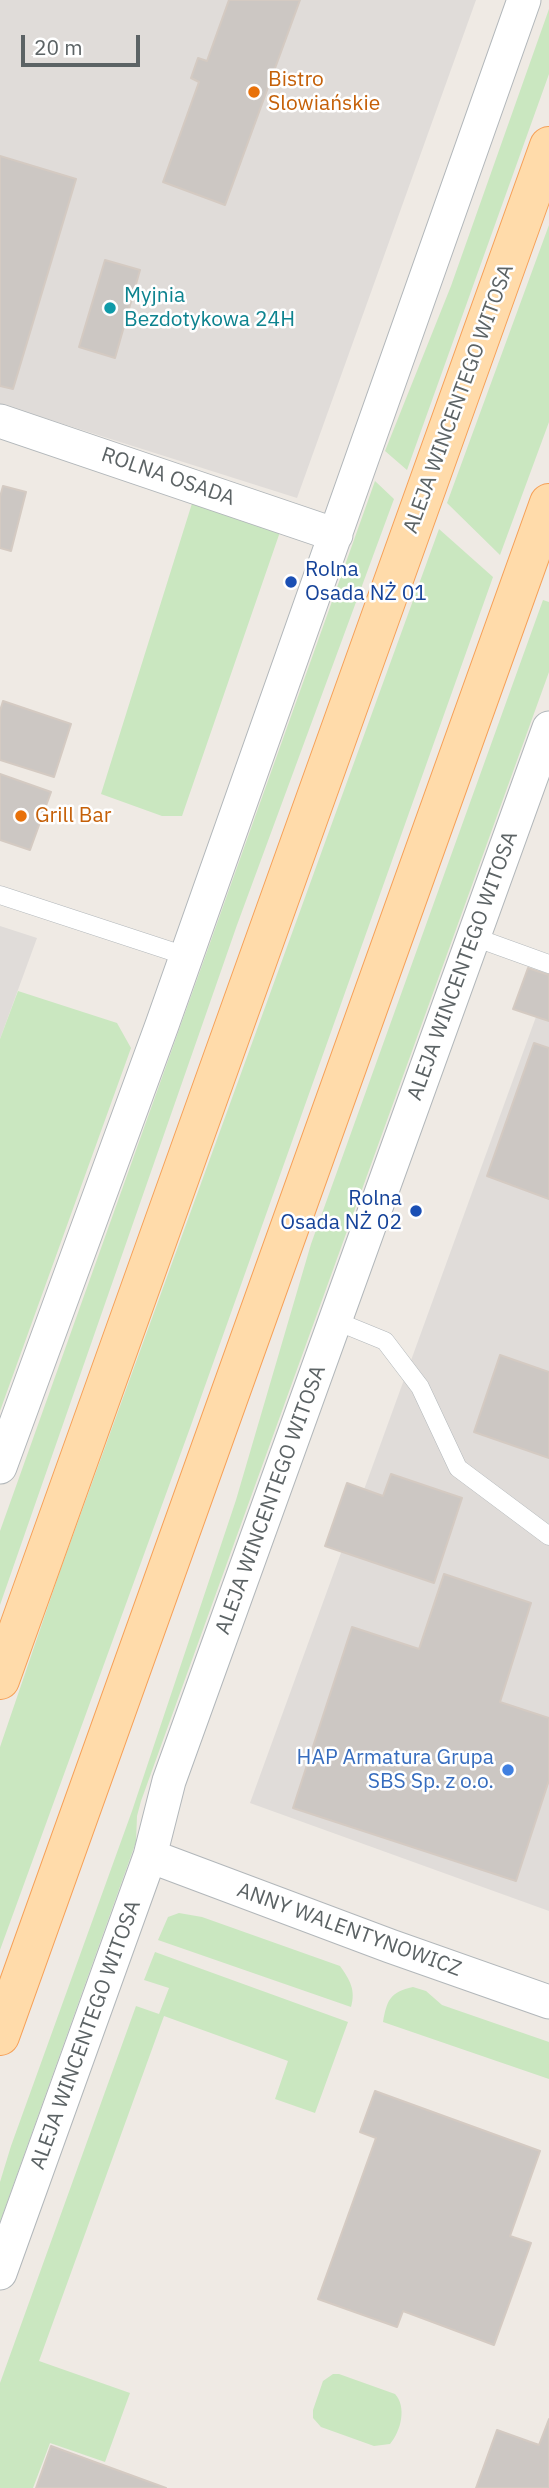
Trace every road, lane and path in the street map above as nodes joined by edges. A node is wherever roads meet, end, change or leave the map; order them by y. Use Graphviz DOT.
graph roads {
  1 [pos="524,0"];
  2 [pos="549,146"];
  3 [pos="0,421"];
  4 [pos="549,503"];
  5 [pos="336,535"];
  6 [pos="549,728"];
  7 [pos="0,895"];
  8 [pos="474,937"];
  9 [pos="186,956"];
  10 [pos="549,964"];
  11 [pos="336,1321"];
  12 [pos="0,1467"];
  13 [pos="549,1536"];
  14 [pos="0,1680"];
  15 [pos="150,1856"];
  16 [pos="549,2002"];
  17 [pos="2,2036"];
  18 [pos="0,2273"];
  1 -- 5 [label="street"];
  2 -- 14 [label="main road, ALEJA WINCENTEGO WITOSA"];
  3 -- 5 [label="street, ROLNA OSADA"];
  4 -- 17 [label="main road"];
  5 -- 9 [label="street"];
  6 -- 8 [label="street, ALEJA WINCENTEGO WITOSA"];
  7 -- 9 [label="lane"];
  8 -- 10 [label="lane"];
  8 -- 11 [label="street, ALEJA WINCENTEGO WITOSA"];
  9 -- 12 [label="street"];
  11 -- 13 [label="lane"];
  11 -- 15 [label="street, ALEJA WINCENTEGO WITOSA"];
  15 -- 16 [label="street, ANNY WALENTYNOWICZ"];
  15 -- 18 [label="street, ALEJA WINCENTEGO WITOSA"];
}
